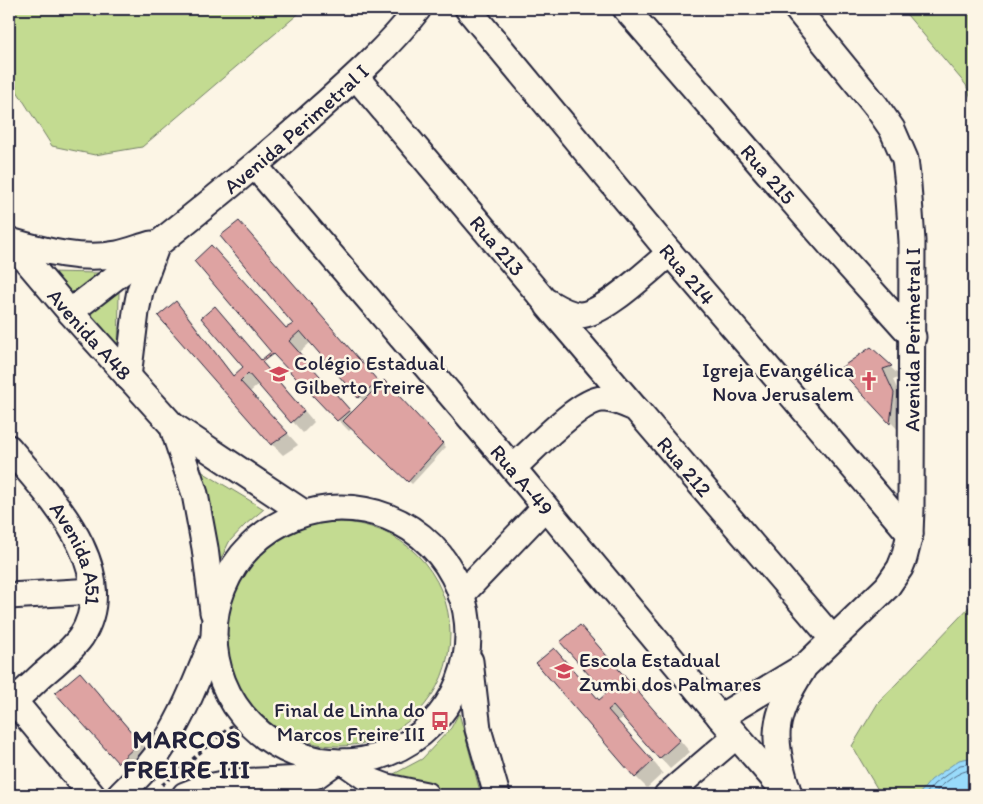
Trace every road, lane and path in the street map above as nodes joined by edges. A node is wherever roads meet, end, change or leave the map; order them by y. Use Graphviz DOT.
graph roads {
  1 [pos="418,9"];
  2 [pos="468,9"];
  3 [pos="626,9"];
  4 [pos="797,9"];
  5 [pos="356,76"];
  6 [pos="255,166"];
  7 [pos="9,240"];
  8 [pos="161,243"];
  9 [pos="670,253"];
  10 [pos="544,300"];
  11 [pos="70,312"];
  12 [pos="913,337"];
  13 [pos="128,377"];
  14 [pos="636,409"];
  15 [pos="172,425"];
  16 [pos="9,448"];
  17 [pos="17,468"];
  18 [pos="513,468"];
  19 [pos="545,507"];
  20 [pos="304,513"];
  21 [pos="910,534"];
  22 [pos="93,591"];
  23 [pos="462,595"];
  24 [pos="9,596"];
  25 [pos="215,632"];
  26 [pos="468,636"];
  27 [pos="832,638"];
  28 [pos="805,666"];
  29 [pos="11,702"];
  30 [pos="244,715"];
  31 [pos="720,717"];
  32 [pos="736,736"];
  33 [pos="340,762"];
  34 [pos="157,789"];
  35 [pos="92,795"];
  36 [pos="120,795"];
  37 [pos="185,795"];
  38 [pos="426,795"];
  39 [pos="497,795"];
  40 [pos="667,795"];
  41 [pos="789,795"];
  1 -- 5 [label="street, Avenida Perimetral I"];
  2 -- 9 [label="street, Rua 214"];
  3 -- 12 [label="street, Rua 215"];
  4 -- 12 [label="street, Avenida Perimetral I"];
  5 -- 6 [label="street, Avenida Perimetral I"];
  5 -- 10 [label="street, Rua 213"];
  6 -- 8 [label="street, Avenida Perimetral I"];
  6 -- 18 [label="street, Rua A-49"];
  7 -- 8 [label="street, Avenida Perimetral I"];
  7 -- 11 [label="street, Avenida A48"];
  8 -- 11 [label="street, Avenida Perimetral I"];
  8 -- 13 [label="street"];
  9 -- 10 [label="street, Rua 213"];
  9 -- 21 [label="street, Rua 214"];
  10 -- 14 [label="street"];
  11 -- 13 [label="street, Avenida A48"];
  12 -- 21 [label="street, Avenida Perimetral I"];
  13 -- 15 [label="street, Avenida A48"];
  14 -- 18 [label="street, Rua 212"];
  14 -- 27 [label="street, Rua 212"];
  15 -- 20 [label="street, Avenida A48"];
  15 -- 25 [label="street, Avenida A48"];
  16 -- 17 [label="street, Avenida A51"];
  17 -- 22 [label="street, Avenida A51"];
  18 -- 19 [label="street, Rua A-49"];
  19 -- 23 [label="street"];
  19 -- 31 [label="street, Rua A-49"];
  20 -- 23 [label="street"];
  20 -- 25 [label="street"];
  21 -- 27 [label="street, Avenida Perimetral I"];
  22 -- 24 [label="street"];
  22 -- 29 [label="street, Avenida A51"];
  23 -- 26 [label="street"];
  25 -- 30 [label="street"];
  25 -- 36 [label="street"];
  26 -- 33 [label="street"];
  26 -- 39 [label="street"];
  27 -- 28 [label="street, Avenida Perimetral I"];
  28 -- 31 [label="street, Avenida Perimetral I"];
  28 -- 41 [label="street, Avenida Perimetral I"];
  29 -- 35 [label="street"];
  30 -- 33 [label="street"];
  30 -- 34 [label="path"];
  31 -- 32 [label="street, Rua A-49"];
  32 -- 40 [label="street"];
  32 -- 41 [label="street, Rua A-49"];
  33 -- 37 [label="street"];
  33 -- 38 [label="street"];
}
